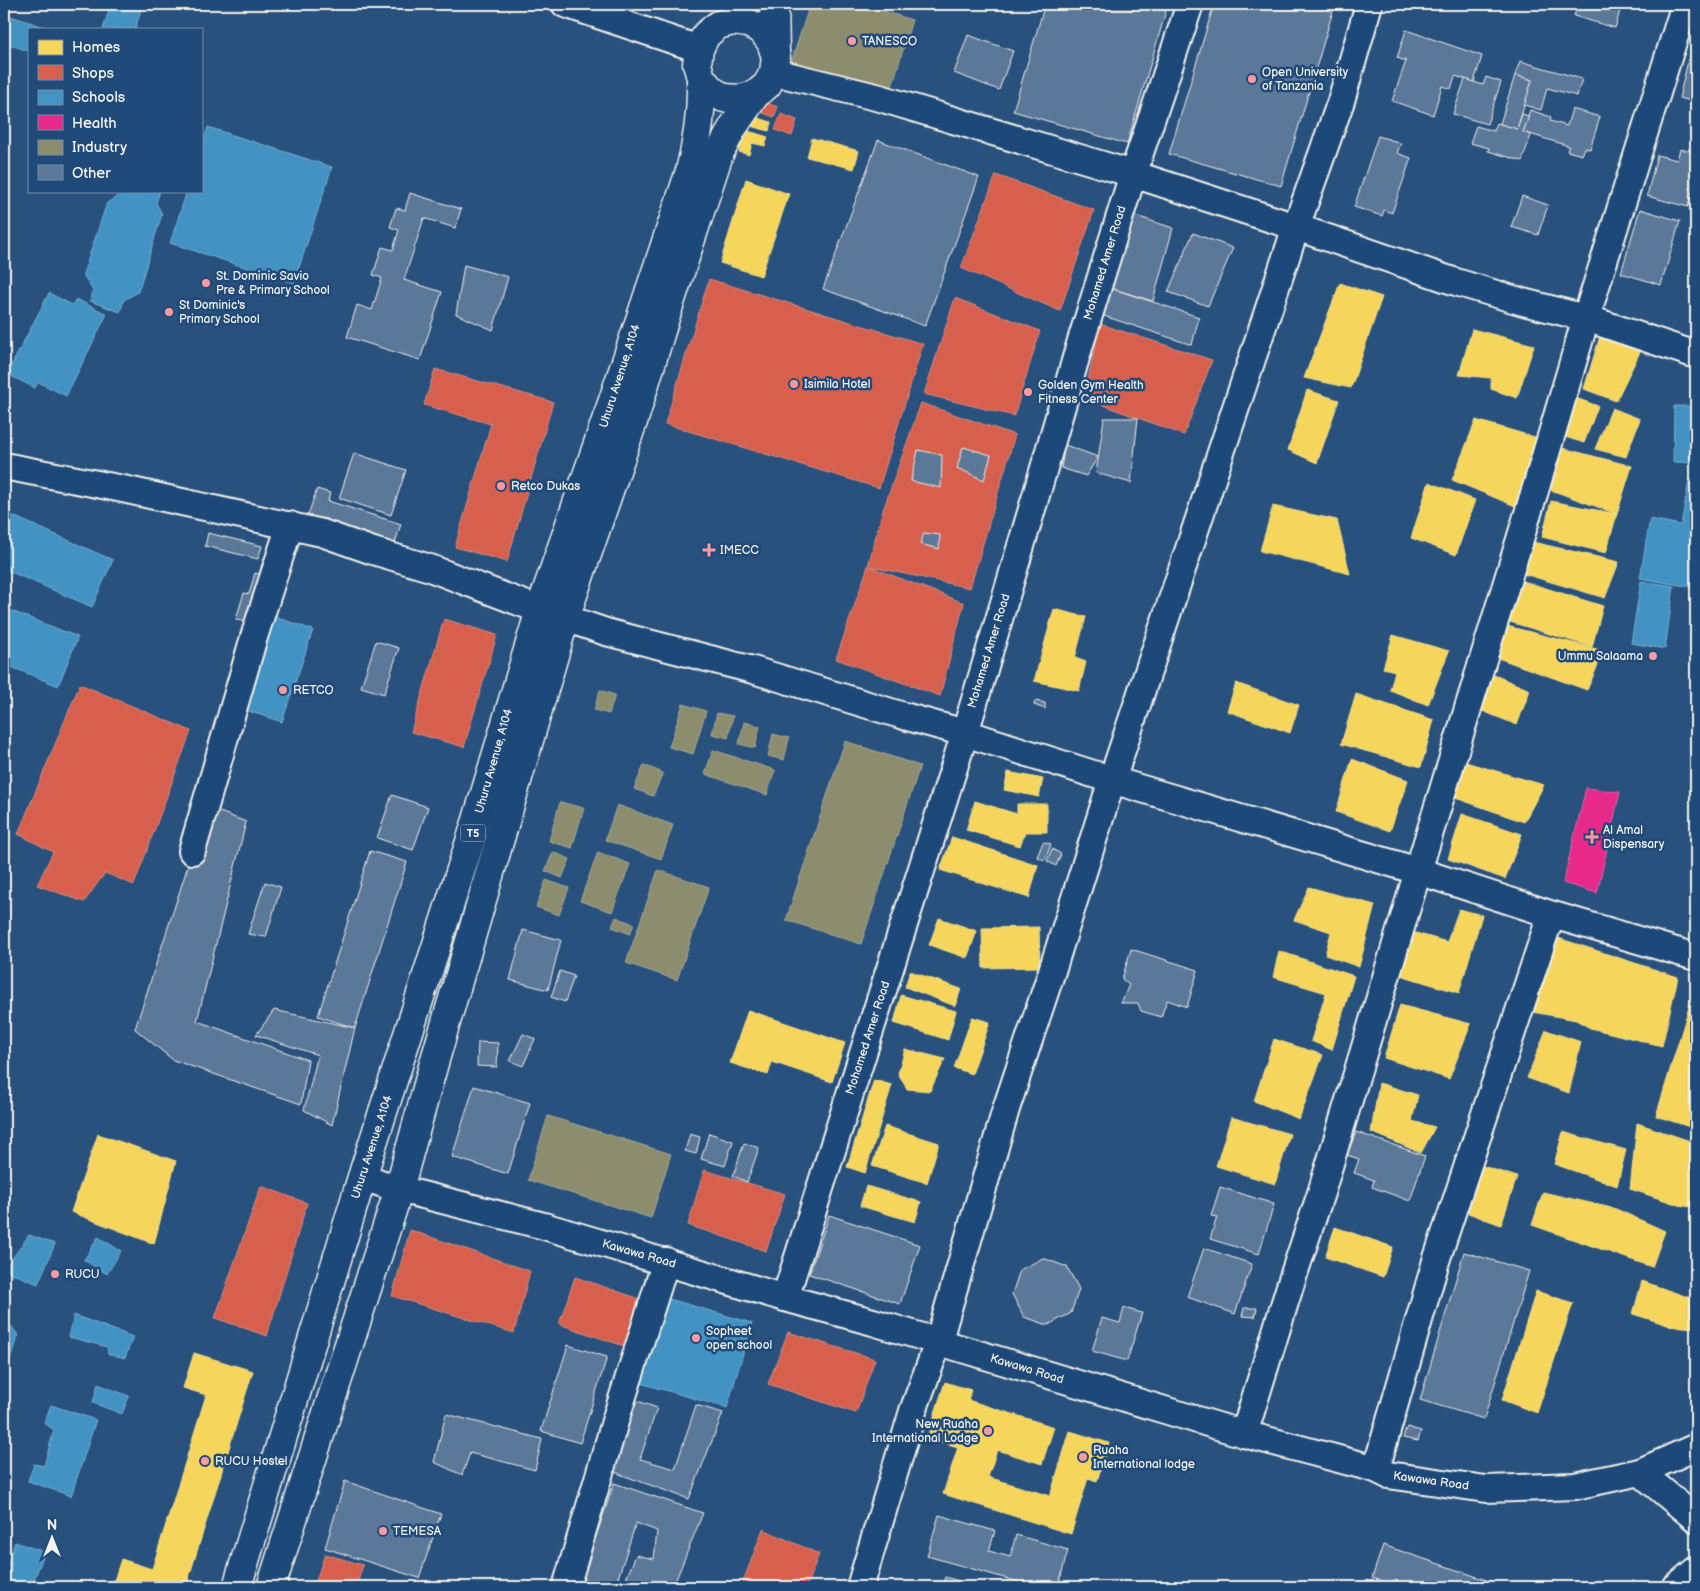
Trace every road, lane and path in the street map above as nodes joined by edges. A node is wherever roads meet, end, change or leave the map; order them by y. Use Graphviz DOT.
graph roads {
  1 [pos="565,4"];
  2 [pos="728,4"];
  3 [pos="774,4"];
  4 [pos="1190,4"];
  5 [pos="1369,4"];
  6 [pos="1685,4"];
  7 [pos="702,42"];
  8 [pos="775,64"];
  9 [pos="701,78"];
  10 [pos="755,95"];
  11 [pos="1133,174"];
  12 [pos="1296,227"];
  13 [pos="1586,318"];
  14 [pos="1696,355"];
  15 [pos="4,466"];
  16 [pos="290,525"];
  17 [pos="540,610"];
  18 [pos="565,618"];
  19 [pos="964,732"];
  20 [pos="1112,780"];
  21 [pos="192,851"];
  22 [pos="1418,871"];
  23 [pos="1553,915"];
  24 [pos="1696,957"];
  25 [pos="362,1177"];
  26 [pos="399,1188"];
  27 [pos="666,1261"];
  28 [pos="785,1298"];
  29 [pos="938,1343"];
  30 [pos="1244,1434"];
  31 [pos="1696,1447"];
  32 [pos="1376,1469"];
  33 [pos="1640,1472"];
  34 [pos="1696,1520"];
  35 [pos="1696,1570"];
  36 [pos="237,1587"];
  37 [pos="271,1587"];
  38 [pos="566,1587"];
  39 [pos="860,1587"];
  40 [pos="1676,1587"];
  1 -- 7 [label="street"];
  2 -- 7 [label="highway"];
  3 -- 8 [label="highway"];
  4 -- 11 [label="street, Mohamed Amer Road"];
  5 -- 12 [label="street"];
  6 -- 13 [label="street"];
  7 -- 8 [label="highway"];
  7 -- 9 [label="highway"];
  8 -- 10 [label="highway"];
  8 -- 11 [label="street"];
  9 -- 10 [label="highway"];
  9 -- 17 [label="highway, Uhuru Avenue, A104 / T5"];
  10 -- 18 [label="highway, Uhuru Avenue, A104 / T5"];
  11 -- 12 [label="street"];
  11 -- 19 [label="street, Mohamed Amer Road"];
  12 -- 13 [label="street"];
  12 -- 20 [label="street"];
  13 -- 14 [label="street"];
  13 -- 22 [label="street"];
  15 -- 16 [label="street"];
  16 -- 17 [label="street"];
  16 -- 21 [label="street"];
  17 -- 25 [label="highway, Uhuru Avenue, A104 / T5"];
  18 -- 19 [label="street"];
  18 -- 26 [label="highway, Uhuru Avenue, A104 / T5"];
  19 -- 20 [label="street"];
  19 -- 28 [label="street, Mohamed Amer Road"];
  20 -- 22 [label="street"];
  20 -- 29 [label="street"];
  22 -- 23 [label="street"];
  22 -- 30 [label="street"];
  23 -- 24 [label="street"];
  23 -- 32 [label="street"];
  25 -- 26 [label="street, Kawawa Road"];
  25 -- 36 [label="highway, Uhuru Avenue, A104 / T5"];
  26 -- 27 [label="street, Kawawa Road"];
  26 -- 37 [label="highway, Uhuru Avenue, A104 / T5"];
  27 -- 28 [label="street, Kawawa Road"];
  27 -- 38 [label="street"];
  28 -- 29 [label="street, Kawawa Road"];
  29 -- 30 [label="street, Kawawa Road"];
  29 -- 39 [label="street"];
  30 -- 32 [label="street, Kawawa Road"];
  31 -- 33 [label="street, Kawawa Road"];
  32 -- 33 [label="street, Kawawa Road"];
  33 -- 34 [label="street"];
  35 -- 40 [label="street"];
}
